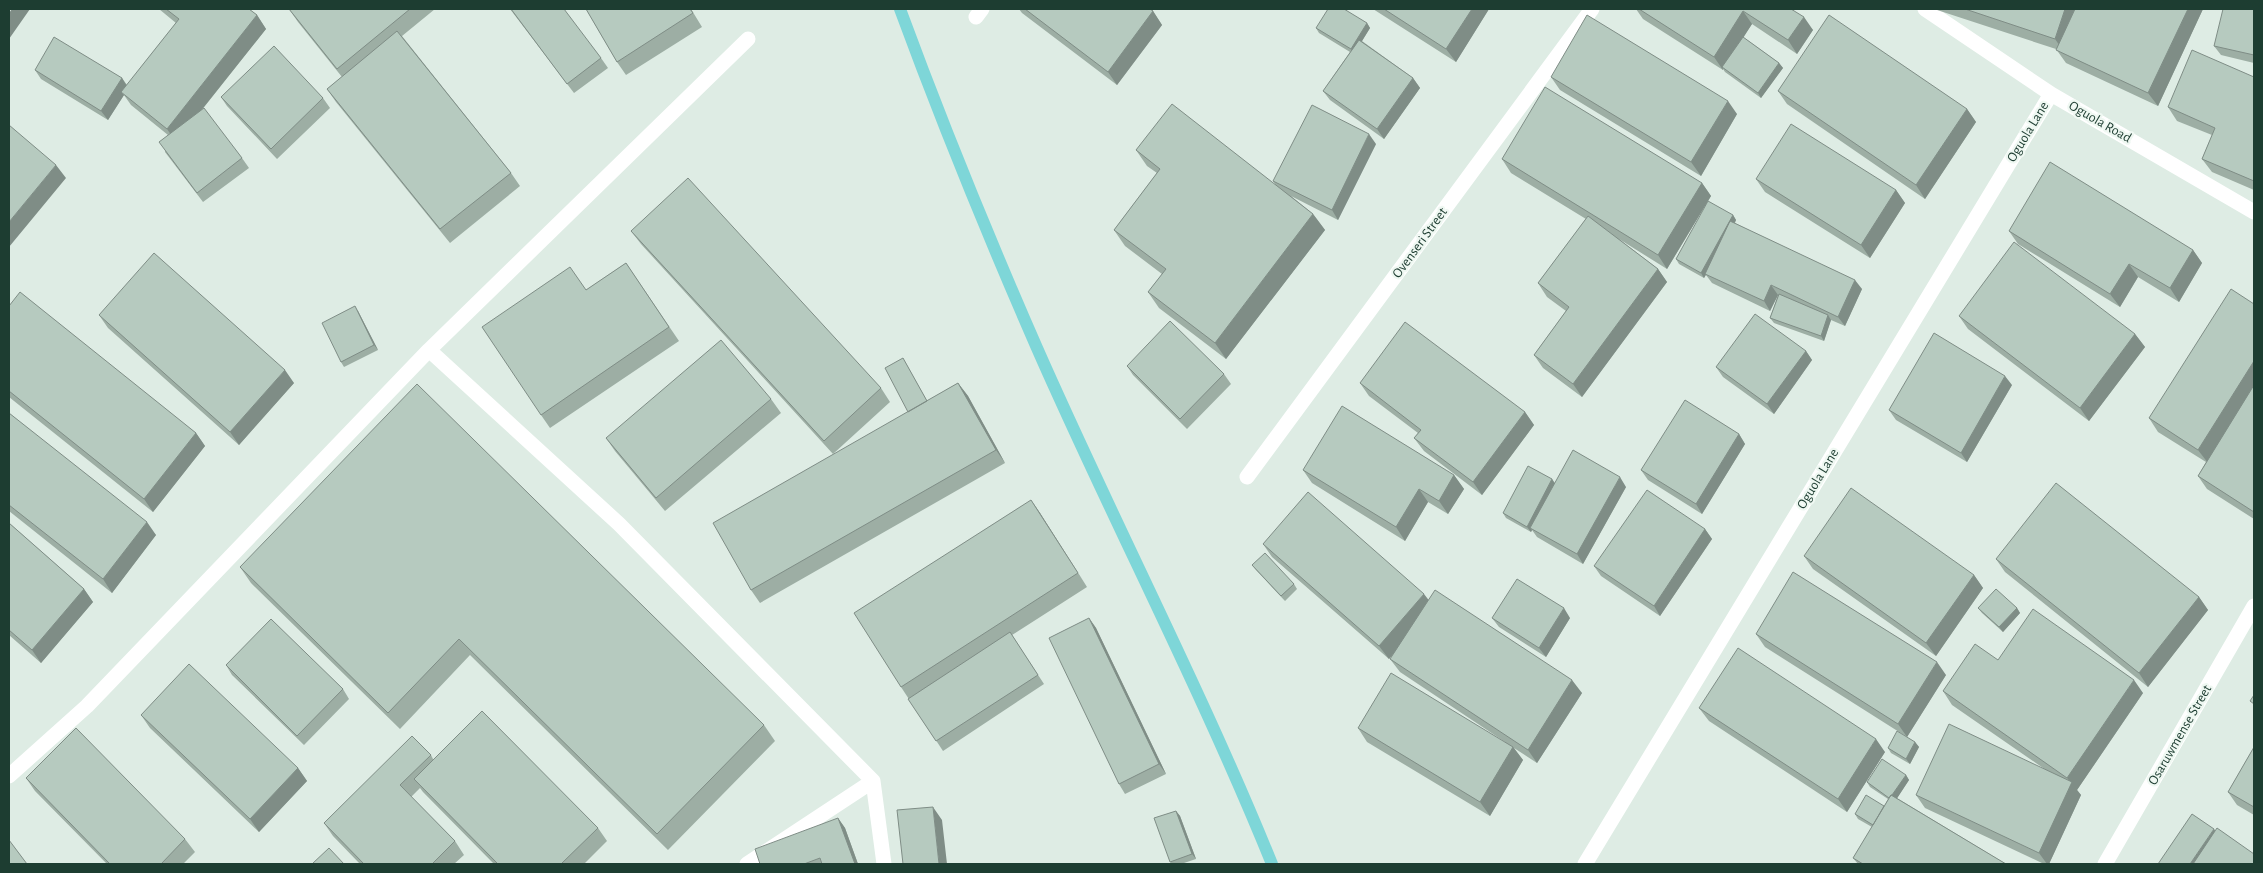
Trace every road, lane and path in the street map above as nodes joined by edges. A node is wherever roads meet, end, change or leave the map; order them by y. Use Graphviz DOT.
graph roads {
  1 [pos="1592,9"];
  2 [pos="1925,9"];
  3 [pos="748,39"];
  4 [pos="2051,94"];
  5 [pos="2254,212"];
  6 [pos="429,350"];
  7 [pos="1247,477"];
  8 [pos="2254,606"];
  9 [pos="9,776"];
  10 [pos="873,781"];
  11 [pos="747,864"];
  12 [pos="884,864"];
  13 [pos="1585,864"];
  14 [pos="2105,864"];
  1 -- 7 [label="street, Ovenseri Street"];
  2 -- 4 [label="street, Oguola Road"];
  3 -- 6 [label="street"];
  4 -- 5 [label="street, Oguola Road"];
  4 -- 13 [label="street, Oguola Lane"];
  6 -- 9 [label="street"];
  6 -- 10 [label="street"];
  8 -- 14 [label="street, Osaruwmense Street"];
  10 -- 11 [label="street"];
  10 -- 12 [label="street"];
}
